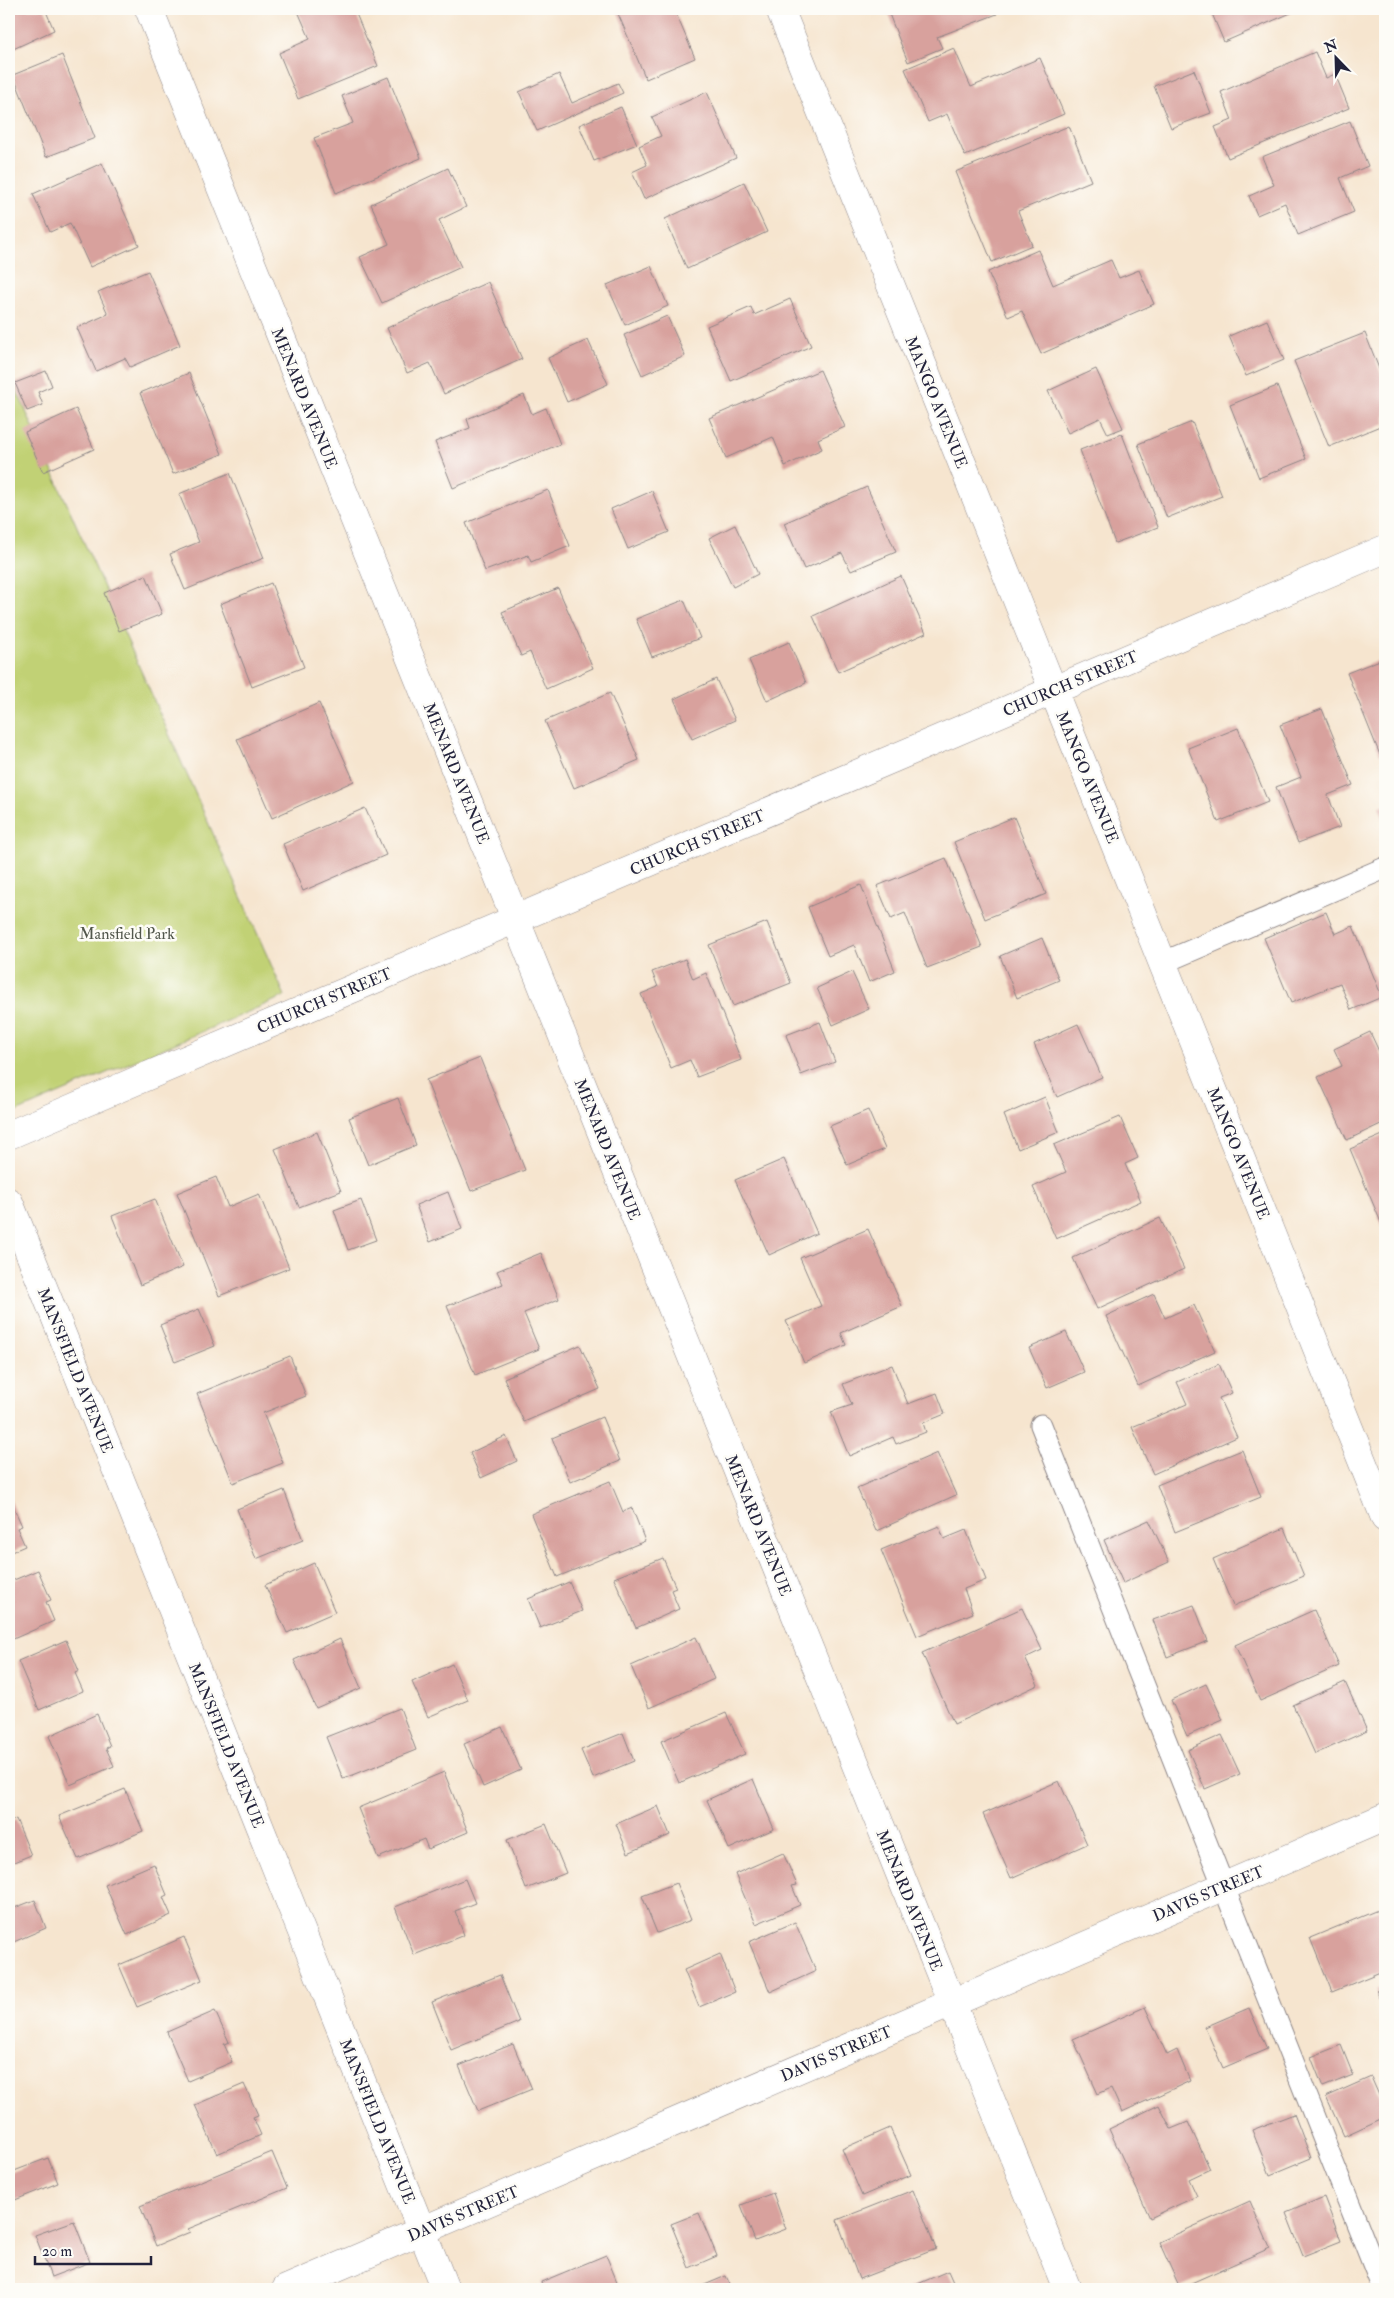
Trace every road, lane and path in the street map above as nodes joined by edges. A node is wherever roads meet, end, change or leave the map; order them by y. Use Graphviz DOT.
graph roads {
  1 [pos="149,9"];
  2 [pos="780,9"];
  3 [pos="1385,549"];
  4 [pos="1053,690"];
  5 [pos="1385,868"];
  6 [pos="515,919"];
  7 [pos="1162,963"];
  8 [pos="9,1135"];
  9 [pos="9,1202"];
  10 [pos="1042,1425"];
  11 [pos="1385,1518"];
  12 [pos="1385,1817"];
  13 [pos="1223,1887"];
  14 [pos="952,2003"];
  15 [pos="422,2231"];
  16 [pos="286,2289"];
  17 [pos="445,2289"];
  18 [pos="1067,2289"];
  19 [pos="1383,2289"];
  1 -- 6 [label="street, MENARD AVENUE"];
  2 -- 4 [label="street, MANGO AVENUE"];
  3 -- 4 [label="street, CHURCH STREET"];
  4 -- 6 [label="street, CHURCH STREET"];
  4 -- 7 [label="street, MANGO AVENUE"];
  5 -- 7 [label="lane"];
  6 -- 8 [label="street, CHURCH STREET"];
  6 -- 14 [label="street, MENARD AVENUE"];
  7 -- 11 [label="street, MANGO AVENUE"];
  9 -- 15 [label="street, MANSFIELD AVENUE"];
  10 -- 13 [label="lane"];
  12 -- 13 [label="street, DAVIS STREET"];
  13 -- 14 [label="street, DAVIS STREET"];
  13 -- 19 [label="lane"];
  14 -- 15 [label="street, DAVIS STREET"];
  14 -- 18 [label="street, MENARD AVENUE"];
  15 -- 16 [label="street, DAVIS STREET"];
  15 -- 17 [label="street, MANSFIELD AVENUE"];
}
